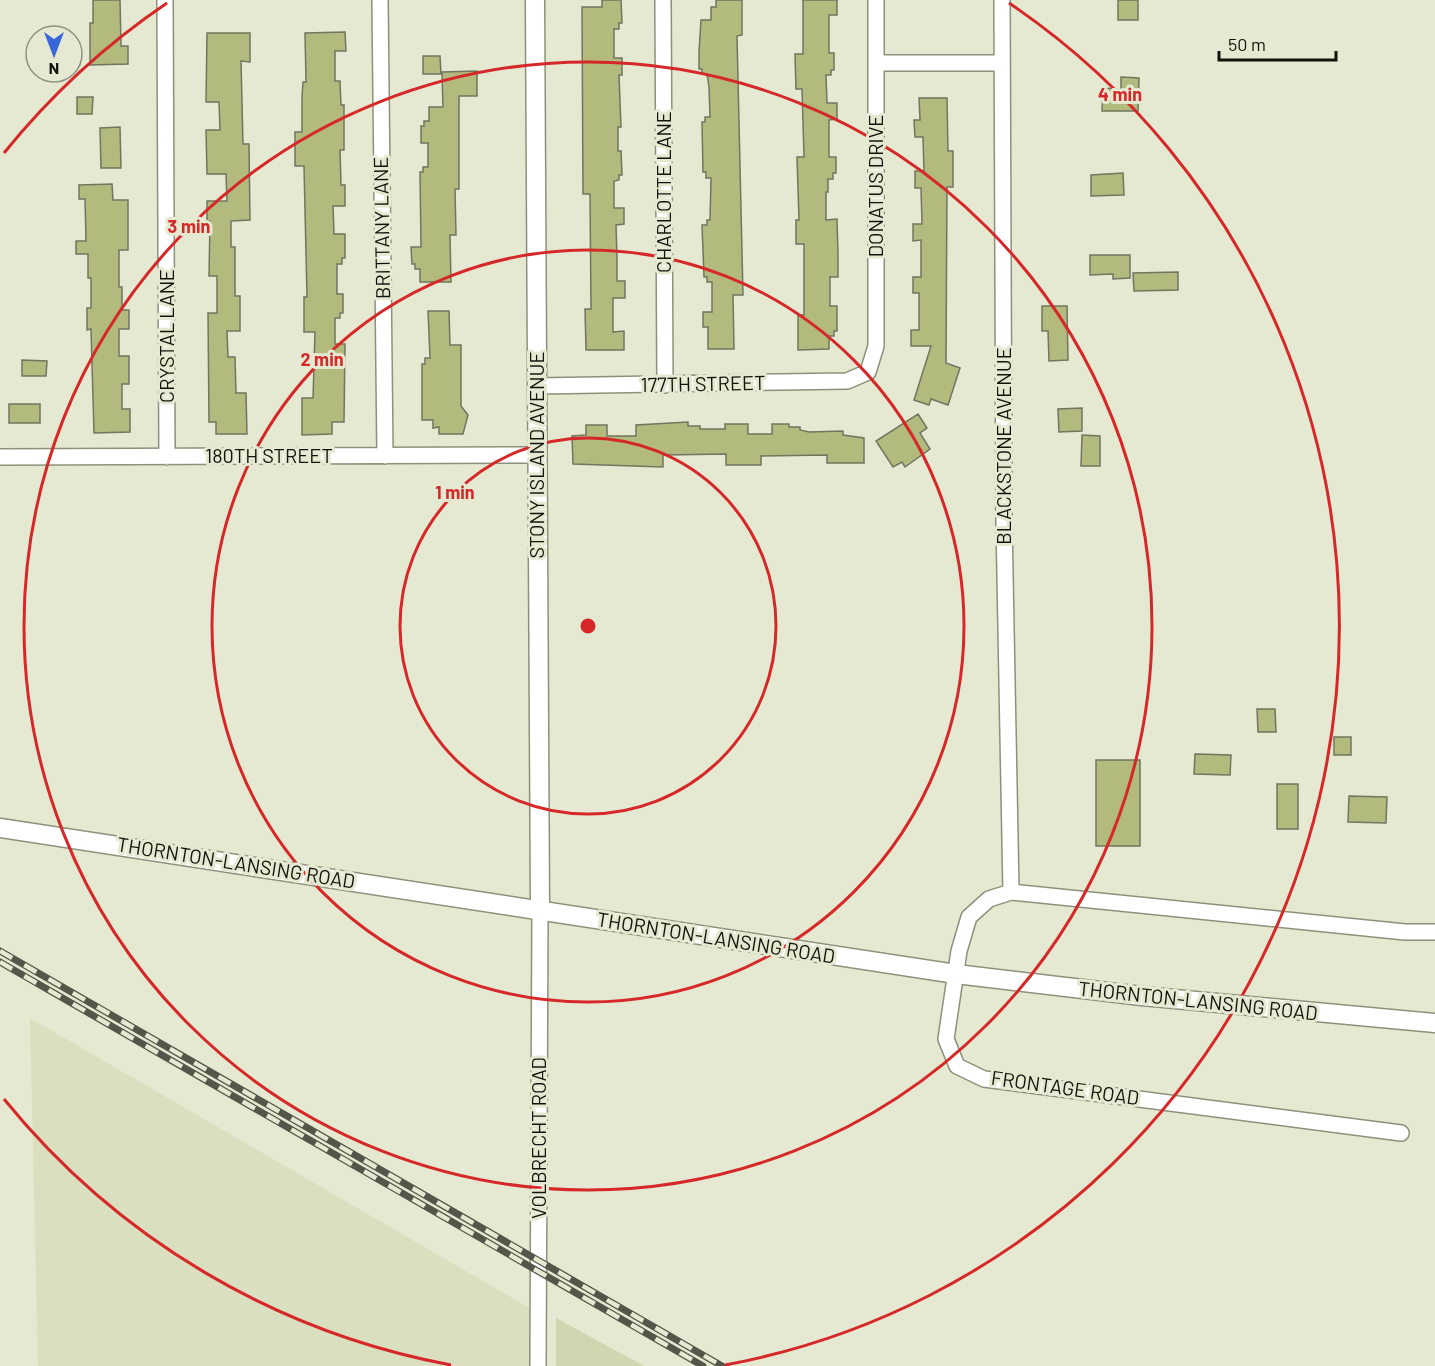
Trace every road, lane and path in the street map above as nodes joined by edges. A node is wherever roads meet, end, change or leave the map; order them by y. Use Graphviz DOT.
graph roads {
  1 [pos="165,0"];
  2 [pos="380,0"];
  3 [pos="534,0"];
  4 [pos="663,0"];
  5 [pos="876,0"];
  6 [pos="1002,0"];
  7 [pos="877,63"];
  8 [pos="1002,63"];
  9 [pos="868,372"];
  10 [pos="665,385"];
  11 [pos="537,386"];
  12 [pos="537,455"];
  13 [pos="385,456"];
  14 [pos="0,457"];
  15 [pos="167,457"];
  16 [pos="0,828"];
  17 [pos="1011,892"];
  18 [pos="540,909"];
  19 [pos="1435,932"];
  20 [pos="956,974"];
  21 [pos="1435,1023"];
  22 [pos="1401,1133"];
  23 [pos="538,1366"];
  1 -- 15 [label="street, CRYSTAL LANE"];
  2 -- 13 [label="street, BRITTANY LANE"];
  3 -- 11 [label="street, STONY ISLAND AVENUE"];
  4 -- 10 [label="street, CHARLOTTE LANE"];
  5 -- 7 [label="street, DONATUS DRIVE"];
  6 -- 8 [label="street, BLACKSTONE AVENUE"];
  7 -- 8 [label="street"];
  7 -- 9 [label="street, DONATUS DRIVE"];
  8 -- 17 [label="street, BLACKSTONE AVENUE"];
  9 -- 10 [label="street, 177TH STREET"];
  10 -- 11 [label="street, 177TH STREET"];
  11 -- 12 [label="street, STONY ISLAND AVENUE"];
  12 -- 13 [label="street, 180TH STREET"];
  12 -- 18 [label="street, STONY ISLAND AVENUE"];
  13 -- 15 [label="street, 180TH STREET"];
  14 -- 15 [label="street, 180TH STREET"];
  16 -- 18 [label="street, THORNTON-LANSING ROAD"];
  17 -- 19 [label="street, FRONTAGE ROAD"];
  17 -- 20 [label="street, FRONTAGE ROAD"];
  18 -- 20 [label="street, THORNTON-LANSING ROAD"];
  18 -- 23 [label="street, VOLBRECHT ROAD"];
  20 -- 21 [label="street, THORNTON-LANSING ROAD"];
  20 -- 22 [label="street, FRONTAGE ROAD"];
}
